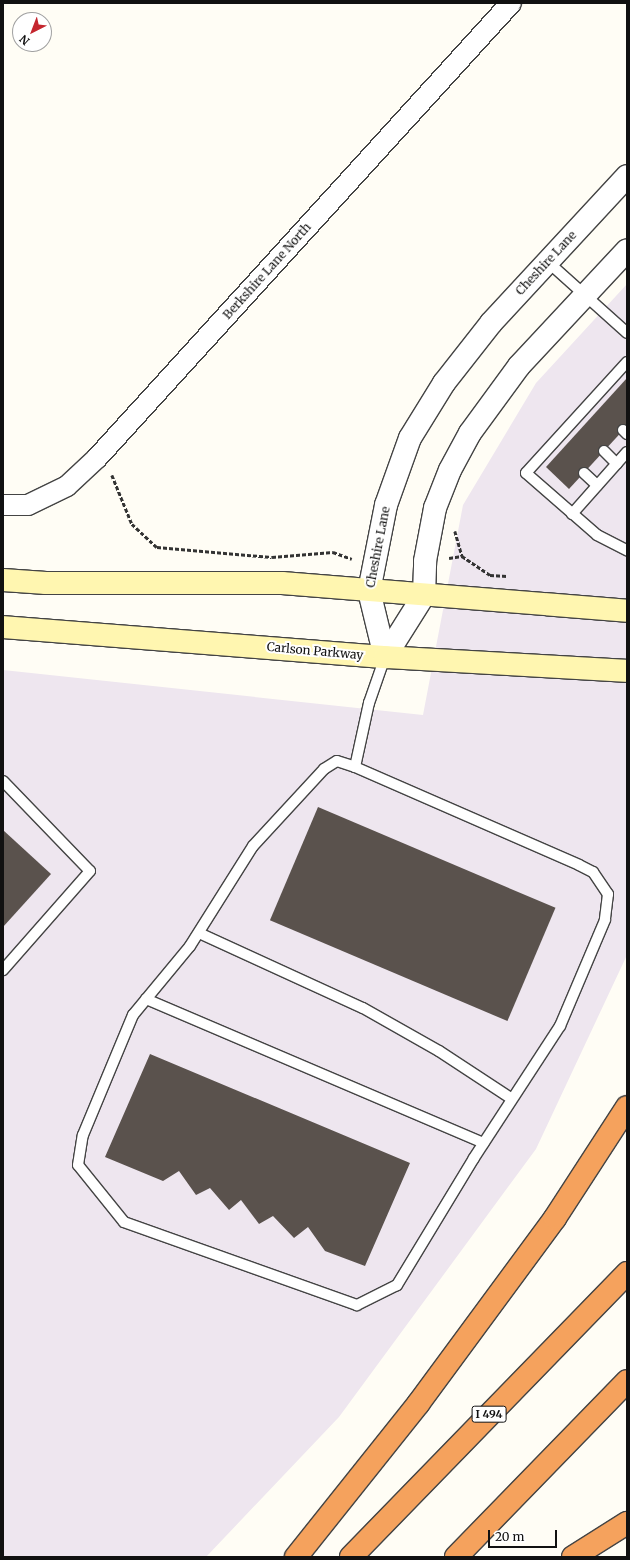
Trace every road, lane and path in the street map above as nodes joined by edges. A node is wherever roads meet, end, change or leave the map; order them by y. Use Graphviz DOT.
graph roads {
  1 [pos="510,3"];
  2 [pos="627,176"];
  3 [pos="627,250"];
  4 [pos="548,262"];
  5 [pos="585,295"];
  6 [pos="627,333"];
  7 [pos="627,362"];
  8 [pos="611,379"];
  9 [pos="619,387"];
  10 [pos="591,401"];
  11 [pos="599,408"];
  12 [pos="604,452"];
  13 [pos="627,452"];
  14 [pos="98,458"];
  15 [pos="617,464"];
  16 [pos="584,472"];
  17 [pos="597,485"];
  18 [pos="3,505"];
  19 [pos="572,514"];
  20 [pos="456,525"];
  21 [pos="627,550"];
  22 [pos="352,559"];
  23 [pos="512,577"];
  24 [pos="3,580"];
  25 [pos="369,591"];
  26 [pos="424,595"];
  27 [pos="627,611"];
  28 [pos="3,627"];
  29 [pos="385,657"];
  30 [pos="627,671"];
  31 [pos="355,767"];
  32 [pos="3,781"];
  33 [pos="199,933"];
  34 [pos="3,970"];
  35 [pos="146,999"];
  36 [pos="512,1098"];
  37 [pos="627,1108"];
  38 [pos="484,1142"];
  39 [pos="627,1273"];
  40 [pos="627,1381"];
  41 [pos="627,1523"];
  42 [pos="296,1557"];
  43 [pos="352,1557"];
  44 [pos="456,1557"];
  45 [pos="573,1557"];
  1 -- 14 [label="street, Berkshire Lane North"];
  2 -- 4 [label="street, Cheshire Lane"];
  3 -- 5 [label="street"];
  4 -- 5 [label="lane"];
  4 -- 25 [label="street, Cheshire Lane"];
  5 -- 6 [label="lane"];
  5 -- 26 [label="street"];
  7 -- 8 [label="lane"];
  8 -- 9 [label="lane"];
  8 -- 10 [label="lane"];
  10 -- 11 [label="lane"];
  10 -- 19 [label="lane"];
  12 -- 15 [label="lane"];
  13 -- 15 [label="lane"];
  14 -- 18 [label="street, Berkshire Lane North"];
  14 -- 22 [label="path"];
  15 -- 17 [label="lane"];
  16 -- 17 [label="lane"];
  17 -- 19 [label="lane"];
  19 -- 21 [label="lane"];
  20 -- 23 [label="path"];
  24 -- 25 [label="main road"];
  25 -- 26 [label="main road"];
  25 -- 29 [label="street, Cheshire Lane"];
  26 -- 27 [label="main road"];
  26 -- 29 [label="street"];
  28 -- 29 [label="main road, Carlson Parkway"];
  29 -- 30 [label="main road, Carlson Parkway"];
  29 -- 31 [label="lane"];
  31 -- 33 [label="lane"];
  31 -- 36 [label="lane"];
  32 -- 34 [label="lane"];
  33 -- 35 [label="lane"];
  33 -- 36 [label="lane"];
  35 -- 38 [label="lane"];
  35 -- 38 [label="lane"];
  36 -- 38 [label="lane"];
  37 -- 42 [label="highway"];
  39 -- 43 [label="highway, I 494"];
  40 -- 44 [label="highway"];
  41 -- 45 [label="highway"];
}
